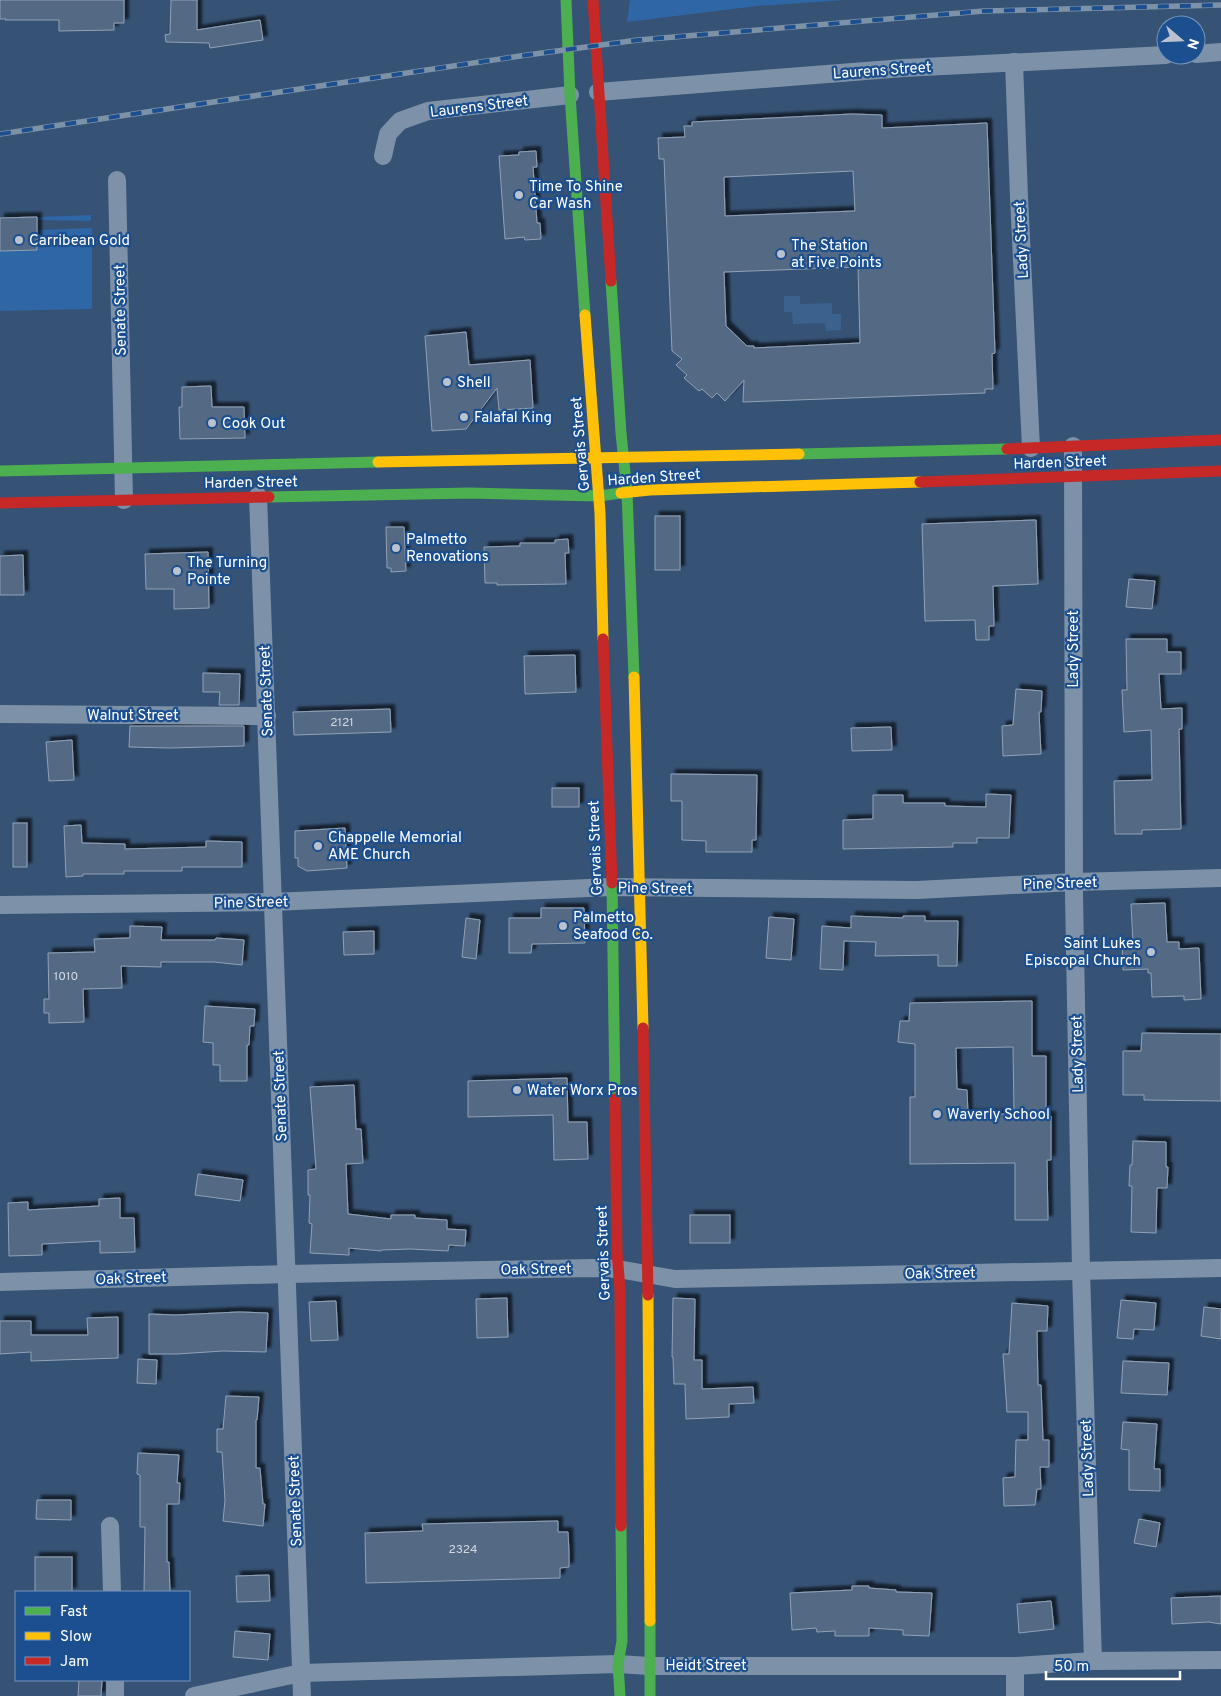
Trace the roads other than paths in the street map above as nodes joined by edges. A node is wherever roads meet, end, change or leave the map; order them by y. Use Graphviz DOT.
graph roads {
  1 [pos="566,0"];
  2 [pos="594,0"];
  3 [pos="1221,52"];
  4 [pos="1206,53"];
  5 [pos="1156,55"];
  6 [pos="1014,62"];
  7 [pos="598,92"];
  8 [pos="570,95"];
  9 [pos="383,156"];
  10 [pos="117,180"];
  11 [pos="1221,440"];
  12 [pos="1073,446"];
  13 [pos="1031,448"];
  14 [pos="622,458"];
  15 [pos="595,459"];
  16 [pos="124,467"];
  17 [pos="0,471"];
  18 [pos="1221,471"];
  19 [pos="1073,477"];
  20 [pos="626,492"];
  21 [pos="258,496"];
  22 [pos="600,496"];
  23 [pos="124,500"];
  24 [pos="0,503"];
  25 [pos="0,714"];
  26 [pos="267,716"];
  27 [pos="1221,878"];
  28 [pos="1074,882"];
  29 [pos="612,887"];
  30 [pos="638,887"];
  31 [pos="274,902"];
  32 [pos="0,905"];
  33 [pos="1221,1268"];
  34 [pos="618,1269"];
  35 [pos="1081,1270"];
  36 [pos="287,1274"];
  37 [pos="647,1274"];
  38 [pos="0,1282"];
  39 [pos="110,1526"];
  40 [pos="112,1591"];
  41 [pos="1221,1660"];
  42 [pos="1093,1662"];
  43 [pos="618,1664"];
  44 [pos="649,1666"];
  45 [pos="1015,1666"];
  46 [pos="301,1673"];
  47 [pos="115,1681"];
  48 [pos="115,1696"];
  49 [pos="194,1696"];
  50 [pos="302,1696"];
  51 [pos="620,1696"];
  52 [pos="650,1696"];
  53 [pos="1014,1696"];
  1 -- 8 [label="main road, Gervais Street"];
  2 -- 7 [label="main road"];
  3 -- 4 [label="street"];
  5 -- 6 [label="street, Laurens Street"];
  6 -- 7 [label="street, Laurens Street"];
  6 -- 13 [label="street, Lady Street"];
  7 -- 14 [label="main road"];
  8 -- 9 [label="street, Laurens Street"];
  8 -- 15 [label="main road, Gervais Street"];
  10 -- 16 [label="street, Senate Street"];
  11 -- 12 [label="main road, Harden Street"];
  12 -- 13 [label="main road, Harden Street"];
  12 -- 19 [label="street, Lady Street"];
  13 -- 14 [label="main road, Harden Street"];
  14 -- 15 [label="main road, Harden Street"];
  14 -- 20 [label="main road"];
  15 -- 16 [label="main road, Harden Street"];
  15 -- 22 [label="main road, Gervais Street"];
  16 -- 17 [label="main road, Harden Street"];
  16 -- 23 [label="street, Senate Street"];
  18 -- 19 [label="main road, Harden Street"];
  19 -- 20 [label="main road, Harden Street"];
  19 -- 28 [label="street, Lady Street"];
  20 -- 22 [label="main road, Harden Street"];
  20 -- 30 [label="main road"];
  21 -- 22 [label="main road, Harden Street"];
  21 -- 23 [label="main road, Harden Street"];
  21 -- 26 [label="street, Senate Street"];
  22 -- 29 [label="main road, Gervais Street"];
  23 -- 24 [label="main road, Harden Street"];
  25 -- 26 [label="street, Walnut Street"];
  26 -- 31 [label="street, Senate Street"];
  27 -- 28 [label="street, Pine Street"];
  28 -- 30 [label="street, Pine Street"];
  28 -- 35 [label="street, Lady Street"];
  29 -- 30 [label="street, Pine Street"];
  29 -- 31 [label="street, Pine Street"];
  29 -- 34 [label="main road, Gervais Street"];
  30 -- 37 [label="main road"];
  31 -- 32 [label="street, Pine Street"];
  31 -- 36 [label="street, Senate Street"];
  33 -- 35 [label="street, Oak Street"];
  34 -- 36 [label="street, Oak Street"];
  34 -- 37 [label="street, Oak Street"];
  34 -- 43 [label="main road, Gervais Street"];
  35 -- 37 [label="street, Oak Street"];
  35 -- 42 [label="street, Lady Street"];
  36 -- 38 [label="street, Oak Street"];
  36 -- 46 [label="street, Senate Street"];
  37 -- 44 [label="main road"];
  39 -- 40 [label="street"];
  41 -- 42 [label="street, Heidt Street"];
  42 -- 45 [label="street, Heidt Street"];
  43 -- 44 [label="street, Heidt Street"];
  43 -- 46 [label="street, Heidt Street"];
  43 -- 51 [label="main road, Gervais Street"];
  44 -- 45 [label="street, Heidt Street"];
  44 -- 52 [label="main road"];
  45 -- 53 [label="street"];
  46 -- 49 [label="street, Heidt Street"];
  46 -- 50 [label="street, Senate Street"];
  47 -- 48 [label="street"];
}
